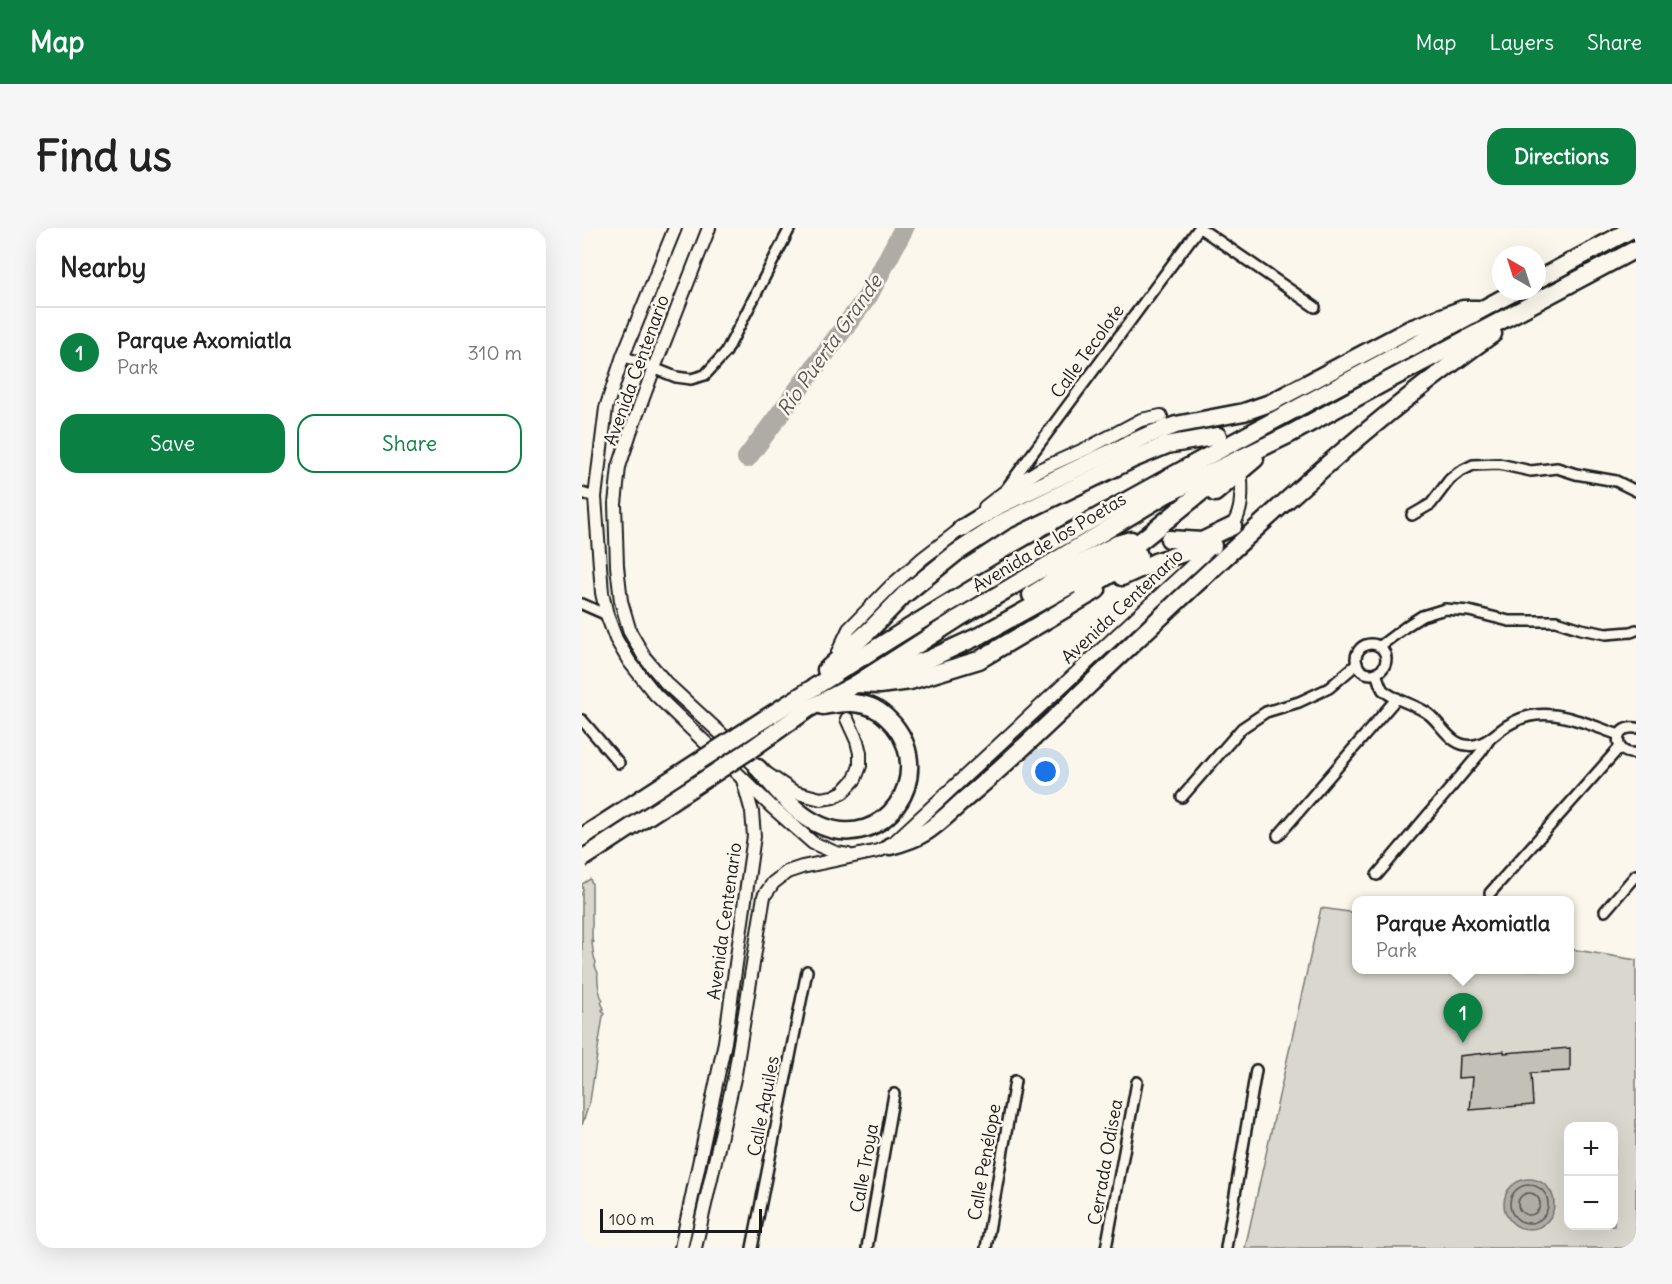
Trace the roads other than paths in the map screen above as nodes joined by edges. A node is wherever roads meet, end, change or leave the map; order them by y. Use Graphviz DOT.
graph roads {
  1 [pos="675,228"];
  2 [pos="709,228"];
  3 [pos="790,228"];
  4 [pos="1199,228"];
  5 [pos="1634,228"];
  6 [pos="1636,249"];
  7 [pos="1546,275"];
  8 [pos="1556,291"];
  9 [pos="1499,300"];
  10 [pos="1315,307"];
  11 [pos="1482,309"];
  12 [pos="623,356"];
  13 [pos="654,369"];
  14 [pos="1161,416"];
  15 [pos="1204,426"];
  16 [pos="1290,434"];
  17 [pos="1219,437"];
  18 [pos="1260,454"];
  19 [pos="1241,479"];
  20 [pos="1636,491"];
  21 [pos="582,493"];
  22 [pos="1003,493"];
  23 [pos="595,497"];
  24 [pos="1412,515"];
  25 [pos="1233,526"];
  26 [pos="961,529"];
  27 [pos="1132,539"];
  28 [pos="1169,539"];
  29 [pos="1213,546"];
  30 [pos="1058,576"];
  31 [pos="582,603"];
  32 [pos="1012,605"];
  33 [pos="1030,608"];
  34 [pos="607,615"];
  35 [pos="969,617"];
  36 [pos="1016,628"];
  37 [pos="1636,630"];
  38 [pos="1380,646"];
  39 [pos="838,652"];
  40 [pos="944,652"];
  41 [pos="984,654"];
  42 [pos="1357,664"];
  43 [pos="919,674"];
  44 [pos="1376,674"];
  45 [pos="856,684"];
  46 [pos="1397,698"];
  47 [pos="1073,700"];
  48 [pos="808,709"];
  49 [pos="775,712"];
  50 [pos="1036,717"];
  51 [pos="847,719"];
  52 [pos="582,720"];
  53 [pos="1636,728"];
  54 [pos="1619,735"];
  55 [pos="1489,740"];
  56 [pos="1620,747"];
  57 [pos="1636,753"];
  58 [pos="619,763"];
  59 [pos="758,768"];
  60 [pos="1000,768"];
  61 [pos="742,778"];
  62 [pos="1182,797"];
  63 [pos="1278,836"];
  64 [pos="582,837"];
  65 [pos="890,846"];
  66 [pos="856,856"];
  67 [pos="582,859"];
  68 [pos="1377,875"];
  69 [pos="1636,875"];
  70 [pos="1490,893"];
  71 [pos="1605,911"];
  72 [pos="737,956"];
  73 [pos="754,958"];
  74 [pos="807,971"];
  75 [pos="1256,1070"];
  76 [pos="1015,1081"];
  77 [pos="1137,1082"];
  78 [pos="894,1094"];
  79 [pos="681,1248"];
  80 [pos="695,1248"];
  81 [pos="752,1248"];
  82 [pos="867,1248"];
  83 [pos="986,1248"];
  84 [pos="1106,1248"];
  85 [pos="1226,1248"];
  1 -- 12 [label="main road, Avenida Centenario"];
  2 -- 13 [label="main road, Avenida Centenario"];
  3 -- 13 [label="street"];
  4 -- 10 [label="street"];
  4 -- 22 [label="street, Calle Tecolote"];
  5 -- 7 [label="highway"];
  6 -- 8 [label="highway"];
  8 -- 16 [label="highway, Avenida de los Poetas"];
  8 -- 47 [label="highway"];
  9 -- 11 [label="highway, Avenida de los Poetas"];
  11 -- 26 [label="highway"];
  11 -- 49 [label="highway, Avenida de los Poetas"];
  12 -- 13 [label="street"];
  12 -- 23 [label="main road, Avenida Centenario"];
  13 -- 59 [label="main road, Avenida Centenario"];
  14 -- 22 [label="main road"];
  15 -- 17 [label="main road"];
  16 -- 18 [label="highway"];
  16 -- 35 [label="highway, Avenida de los Poetas"];
  17 -- 49 [label="highway"];
  18 -- 33 [label="highway"];
  18 -- 36 [label="highway"];
  19 -- 25 [label="main road, Avenida Centenario"];
  20 -- 24 [label="street"];
  21 -- 23 [label="street"];
  22 -- 26 [label="main road"];
  23 -- 34 [label="main road, Avenida Centenario"];
  25 -- 28 [label="highway"];
  25 -- 29 [label="main road, Avenida Centenario"];
  26 -- 39 [label="main road"];
  27 -- 30 [label="highway"];
  29 -- 41 [label="highway"];
  29 -- 50 [label="main road, Avenida Centenario"];
  30 -- 32 [label="highway"];
  30 -- 35 [label="highway"];
  31 -- 34 [label="street"];
  32 -- 33 [label="highway"];
  32 -- 40 [label="highway"];
  33 -- 40 [label="highway"];
  34 -- 61 [label="main road, Avenida Centenario"];
  35 -- 45 [label="highway"];
  36 -- 41 [label="highway"];
  36 -- 43 [label="highway"];
  37 -- 38 [label="street"];
  38 -- 42 [label="street"];
  38 -- 44 [label="street"];
  40 -- 45 [label="highway"];
  41 -- 43 [label="highway"];
  42 -- 44 [label="street"];
  42 -- 62 [label="street"];
  43 -- 45 [label="highway"];
  44 -- 46 [label="street"];
  45 -- 48 [label="highway"];
  46 -- 55 [label="street"];
  46 -- 63 [label="street"];
  47 -- 50 [label="highway"];
  47 -- 60 [label="highway"];
  48 -- 59 [label="highway"];
  48 -- 67 [label="highway, bridge"];
  49 -- 64 [label="highway, Avenida de los Poetas, bridge"];
  50 -- 60 [label="highway"];
  50 -- 65 [label="main road, Avenida Centenario"];
  51 -- 59 [label="main road, Avenida Centenario"];
  52 -- 58 [label="street"];
  53 -- 54 [label="street"];
  54 -- 55 [label="street"];
  54 -- 56 [label="street"];
  55 -- 68 [label="street"];
  56 -- 57 [label="street"];
  56 -- 70 [label="street"];
  60 -- 65 [label="highway"];
  61 -- 66 [label="main road"];
  61 -- 72 [label="main road, Avenida Centenario"];
  65 -- 66 [label="main road, Avenida Centenario"];
  66 -- 73 [label="main road, Avenida Centenario"];
  69 -- 71 [label="street"];
  72 -- 73 [label="main road"];
  72 -- 79 [label="main road, Avenida Centenario"];
  73 -- 80 [label="main road, Avenida Centenario"];
  74 -- 81 [label="street, Calle Aquiles"];
  75 -- 85 [label="street"];
  76 -- 83 [label="street, Calle Penélope"];
  77 -- 84 [label="street, Cerrada Odisea"];
  78 -- 82 [label="street, Calle Troya"];
}
